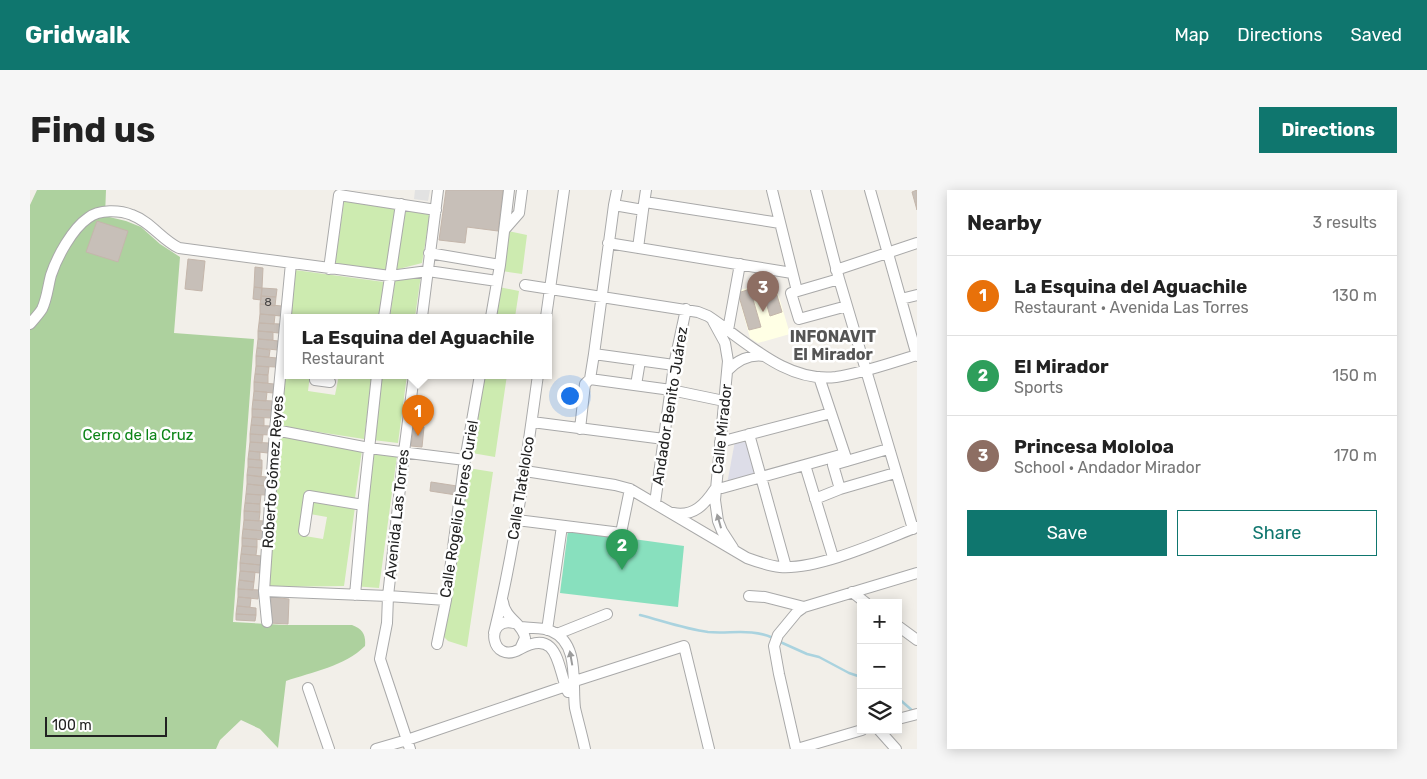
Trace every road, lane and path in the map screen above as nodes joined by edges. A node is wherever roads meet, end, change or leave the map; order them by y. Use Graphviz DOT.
graph roads {
  1 [pos="438,190"];
  2 [pos="509,190"];
  3 [pos="522,190"];
  4 [pos="564,190"];
  5 [pos="617,190"];
  6 [pos="646,190"];
  7 [pos="772,190"];
  8 [pos="816,190"];
  9 [pos="870,190"];
  10 [pos="402,204"];
  11 [pos="614,205"];
  12 [pos="644,206"];
  13 [pos="436,210"];
  14 [pos="780,222"];
  15 [pos="504,229"];
  16 [pos="608,243"];
  17 [pos="917,243"];
  18 [pos="638,248"];
  19 [pos="429,253"];
  20 [pos="888,253"];
  21 [pos="291,264"];
  22 [pos="740,264"];
  23 [pos="500,265"];
  24 [pos="329,269"];
  25 [pos="428,271"];
  26 [pos="792,272"];
  27 [pos="838,274"];
  28 [pos="390,276"];
  29 [pos="497,282"];
  30 [pos="525,285"];
  31 [pos="550,289"];
  32 [pos="797,291"];
  33 [pos="917,295"];
  34 [pos="602,296"];
  35 [pos="901,299"];
  36 [pos="847,306"];
  37 [pos="686,309"];
  38 [pos="286,314"];
  39 [pos="384,314"];
  40 [pos="422,314"];
  41 [pos="492,314"];
  42 [pos="546,314"];
  43 [pos="708,316"];
  44 [pos="30,324"];
  45 [pos="728,330"];
  46 [pos="284,337"];
  47 [pos="594,354"];
  48 [pos="764,356"];
  49 [pos="917,356"];
  50 [pos="640,361"];
  51 [pos="674,365"];
  52 [pos="728,370"];
  53 [pos="865,370"];
  54 [pos="820,377"];
  55 [pos="315,379"];
  56 [pos="377,379"];
  57 [pos="413,379"];
  58 [pos="479,379"];
  59 [pos="537,379"];
  60 [pos="590,379"];
  61 [pos="330,382"];
  62 [pos="636,385"];
  63 [pos="671,390"];
  64 [pos="724,400"];
  65 [pos="831,413"];
  66 [pos="532,422"];
  67 [pos="580,428"];
  68 [pos="275,430"];
  69 [pos="749,434"];
  70 [pos="664,439"];
  71 [pos="720,442"];
  72 [pos="369,448"];
  73 [pos="888,449"];
  74 [pos="404,452"];
  75 [pos="846,458"];
  76 [pos="465,460"];
  77 [pos="806,465"];
  78 [pos="525,471"];
  79 [pos="895,473"];
  80 [pos="761,477"];
  81 [pos="630,488"];
  82 [pos="716,488"];
  83 [pos="840,489"];
  84 [pos="816,499"];
  85 [pos="655,503"];
  86 [pos="363,505"];
  87 [pos="667,511"];
  88 [pos="517,520"];
  89 [pos="562,526"];
  90 [pos="915,528"];
  91 [pos="304,531"];
  92 [pos="736,551"];
  93 [pos="833,557"];
  94 [pos="786,567"];
  95 [pos="917,573"];
  96 [pos="264,591"];
  97 [pos="852,592"];
  98 [pos="355,595"];
  99 [pos="388,596"];
  100 [pos="749,596"];
  101 [pos="861,599"];
  102 [pos="446,600"];
  103 [pos="503,601"];
  104 [pos="804,607"];
  105 [pos="607,614"];
  106 [pos="267,622"];
  107 [pos="518,625"];
  108 [pos="902,629"];
  109 [pos="547,630"];
  110 [pos="494,633"];
  111 [pos="557,634"];
  112 [pos="917,640"];
  113 [pos="437,644"];
  114 [pos="520,649"];
  115 [pos="570,684"];
  116 [pos="308,688"];
  117 [pos="857,731"];
  118 [pos="883,734"];
  119 [pos="409,745"];
  120 [pos="329,749"];
  121 [pos="376,749"];
  122 [pos="585,749"];
  123 [pos="709,749"];
  124 [pos="796,749"];
  125 [pos="896,749"];
  1 -- 13 [label="street"];
  2 -- 15 [label="street"];
  3 -- 15 [label="street"];
  4 -- 31 [label="street"];
  5 -- 11 [label="street"];
  6 -- 12 [label="street"];
  7 -- 14 [label="street"];
  8 -- 27 [label="street"];
  9 -- 20 [label="street"];
  10 -- 13 [label="street"];
  10 -- 24 [label="street"];
  10 -- 28 [label="street"];
  11 -- 12 [label="street"];
  11 -- 16 [label="street"];
  12 -- 14 [label="street"];
  12 -- 18 [label="street"];
  13 -- 19 [label="street"];
  14 -- 26 [label="street"];
  15 -- 23 [label="street"];
  16 -- 18 [label="street"];
  16 -- 34 [label="street"];
  17 -- 20 [label="street"];
  18 -- 22 [label="street"];
  19 -- 23 [label="street"];
  19 -- 25 [label="street"];
  20 -- 27 [label="street"];
  20 -- 35 [label="street"];
  21 -- 24 [label="street"];
  21 -- 38 [label="street, Roberto Gómez Reyes"];
  21 -- 44 [label="street"];
  22 -- 26 [label="street"];
  22 -- 45 [label="street"];
  23 -- 29 [label="street"];
  24 -- 28 [label="street"];
  25 -- 28 [label="street"];
  25 -- 29 [label="street"];
  25 -- 40 [label="street"];
  26 -- 32 [label="street"];
  27 -- 32 [label="street"];
  27 -- 36 [label="street"];
  28 -- 39 [label="street"];
  29 -- 41 [label="street"];
  30 -- 31 [label="street"];
  31 -- 34 [label="street"];
  31 -- 42 [label="street"];
  32 -- 36 [label="street"];
  33 -- 35 [label="street"];
  34 -- 37 [label="street"];
  34 -- 47 [label="street"];
  35 -- 49 [label="street"];
  36 -- 53 [label="street"];
  37 -- 43 [label="street"];
  37 -- 51 [label="street, Andador Benito Juárez"];
  43 -- 45 [label="street"];
  43 -- 52 [label="street, Calle Mirador"];
  45 -- 48 [label="street"];
  46 -- 68 [label="street, Roberto Gómez Reyes"];
  47 -- 50 [label="street"];
  47 -- 60 [label="street"];
  48 -- 52 [label="street, Calle Mirador"];
  48 -- 54 [label="street"];
  49 -- 53 [label="street"];
  50 -- 51 [label="street"];
  50 -- 62 [label="street"];
  51 -- 63 [label="street, Andador Benito Juárez"];
  52 -- 64 [label="street, Calle Mirador"];
  53 -- 54 [label="street"];
  53 -- 73 [label="street"];
  54 -- 65 [label="street"];
  55 -- 61 [label="street"];
  56 -- 72 [label="street"];
  57 -- 74 [label="street, Avenida Las Torres"];
  58 -- 76 [label="street, Calle Rogelio Flores Curiel"];
  59 -- 66 [label="street, Calle Tlatelolco"];
  60 -- 62 [label="street"];
  60 -- 67 [label="street"];
  62 -- 63 [label="street"];
  63 -- 64 [label="street"];
  63 -- 70 [label="street, Andador Benito Juárez"];
  64 -- 71 [label="street, Calle Mirador"];
  65 -- 69 [label="street"];
  65 -- 75 [label="street"];
  66 -- 67 [label="street"];
  66 -- 78 [label="street, Calle Tlatelolco"];
  67 -- 70 [label="street"];
  68 -- 72 [label="street"];
  68 -- 96 [label="street, Roberto Gómez Reyes"];
  69 -- 71 [label="street"];
  69 -- 80 [label="street"];
  70 -- 85 [label="street, Andador Benito Juárez"];
  71 -- 82 [label="street, Calle Mirador"];
  72 -- 74 [label="street"];
  72 -- 86 [label="street"];
  73 -- 75 [label="street"];
  73 -- 79 [label="street"];
  74 -- 76 [label="street"];
  74 -- 99 [label="street, Avenida Las Torres"];
  75 -- 77 [label="street"];
  75 -- 83 [label="street"];
  76 -- 102 [label="street, Calle Rogelio Flores Curiel"];
  77 -- 80 [label="street"];
  77 -- 84 [label="street"];
  78 -- 81 [label="street"];
  78 -- 88 [label="street, Calle Tlatelolco"];
  79 -- 83 [label="street"];
  79 -- 90 [label="street"];
  80 -- 82 [label="street"];
  80 -- 94 [label="street"];
  81 -- 85 [label="street"];
  81 -- 89 [label="street"];
  82 -- 87 [label="street, Calle Mirador"];
  92 -- 82 [label="street, Calle Mirador, one-way"];
  83 -- 84 [label="street"];
  84 -- 93 [label="street"];
  85 -- 87 [label="street"];
  86 -- 91 [label="street"];
  86 -- 98 [label="street"];
  87 -- 92 [label="street"];
  88 -- 89 [label="street"];
  88 -- 103 [label="street, Calle Tlatelolco"];
  89 -- 109 [label="street"];
  90 -- 93 [label="street"];
  92 -- 94 [label="street"];
  93 -- 94 [label="street"];
  95 -- 97 [label="street"];
  96 -- 98 [label="street"];
  96 -- 106 [label="street, Roberto Gómez Reyes"];
  97 -- 101 [label="street"];
  97 -- 104 [label="street"];
  98 -- 99 [label="street"];
  99 -- 102 [label="street"];
  99 -- 119 [label="street, Avenida Las Torres"];
  100 -- 104 [label="street"];
  102 -- 113 [label="street, Calle Rogelio Flores Curiel"];
  103 -- 107 [label="street"];
  103 -- 110 [label="street, Calle Tlatelolco"];
  104 -- 124 [label="street"];
  105 -- 111 [label="street"];
  107 -- 109 [label="street"];
  107 -- 110 [label="street"];
  107 -- 114 [label="street"];
  108 -- 112 [label="street"];
  109 -- 111 [label="street"];
  110 -- 114 [label="street"];
  115 -- 111 [label="street, one-way"];
  114 -- 115 [label="street"];
  115 -- 119 [label="street"];
  115 -- 122 [label="street"];
  115 -- 123 [label="street"];
  116 -- 120 [label="street"];
  117 -- 124 [label="street"];
  118 -- 125 [label="street"];
  119 -- 121 [label="street"];
}
